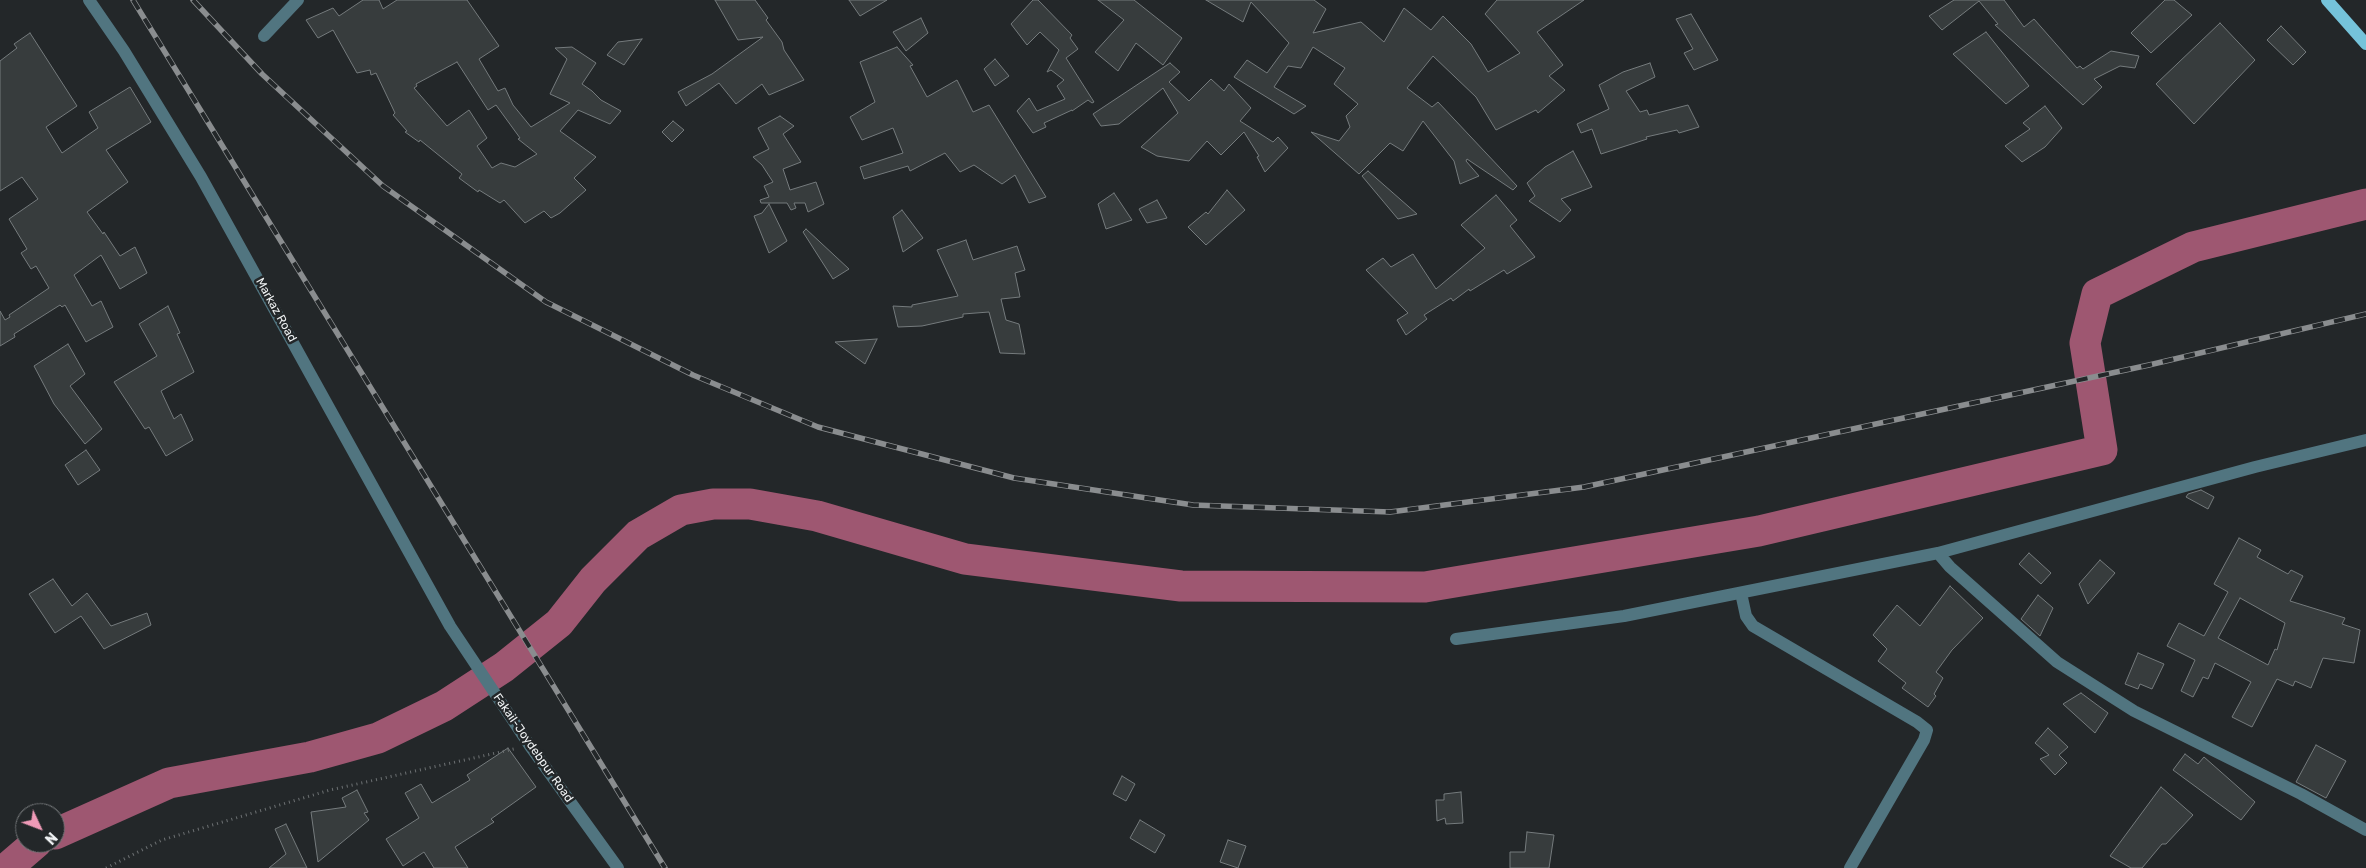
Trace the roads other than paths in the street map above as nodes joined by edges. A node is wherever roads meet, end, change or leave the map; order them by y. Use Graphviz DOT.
graph roads {
  1 [pos="89,0"];
  2 [pos="298,0"];
  3 [pos="2328,0"];
  4 [pos="264,36"];
  5 [pos="2366,44"];
  6 [pos="2366,440"];
  7 [pos="1938,553"];
  8 [pos="1740,593"];
  9 [pos="450,626"];
  10 [pos="1456,640"];
  11 [pos="2366,830"];
  12 [pos="618,868"];
  13 [pos="1850,868"];
  1 -- 9 [label="street, Markaz Road"];
  2 -- 4 [label="street"];
  3 -- 5 [label="main road"];
  6 -- 7 [label="street"];
  7 -- 8 [label="street"];
  7 -- 11 [label="street"];
  8 -- 10 [label="street"];
  8 -- 13 [label="street"];
  9 -- 12 [label="street, Fakail-Joydebpur Road"];
}
